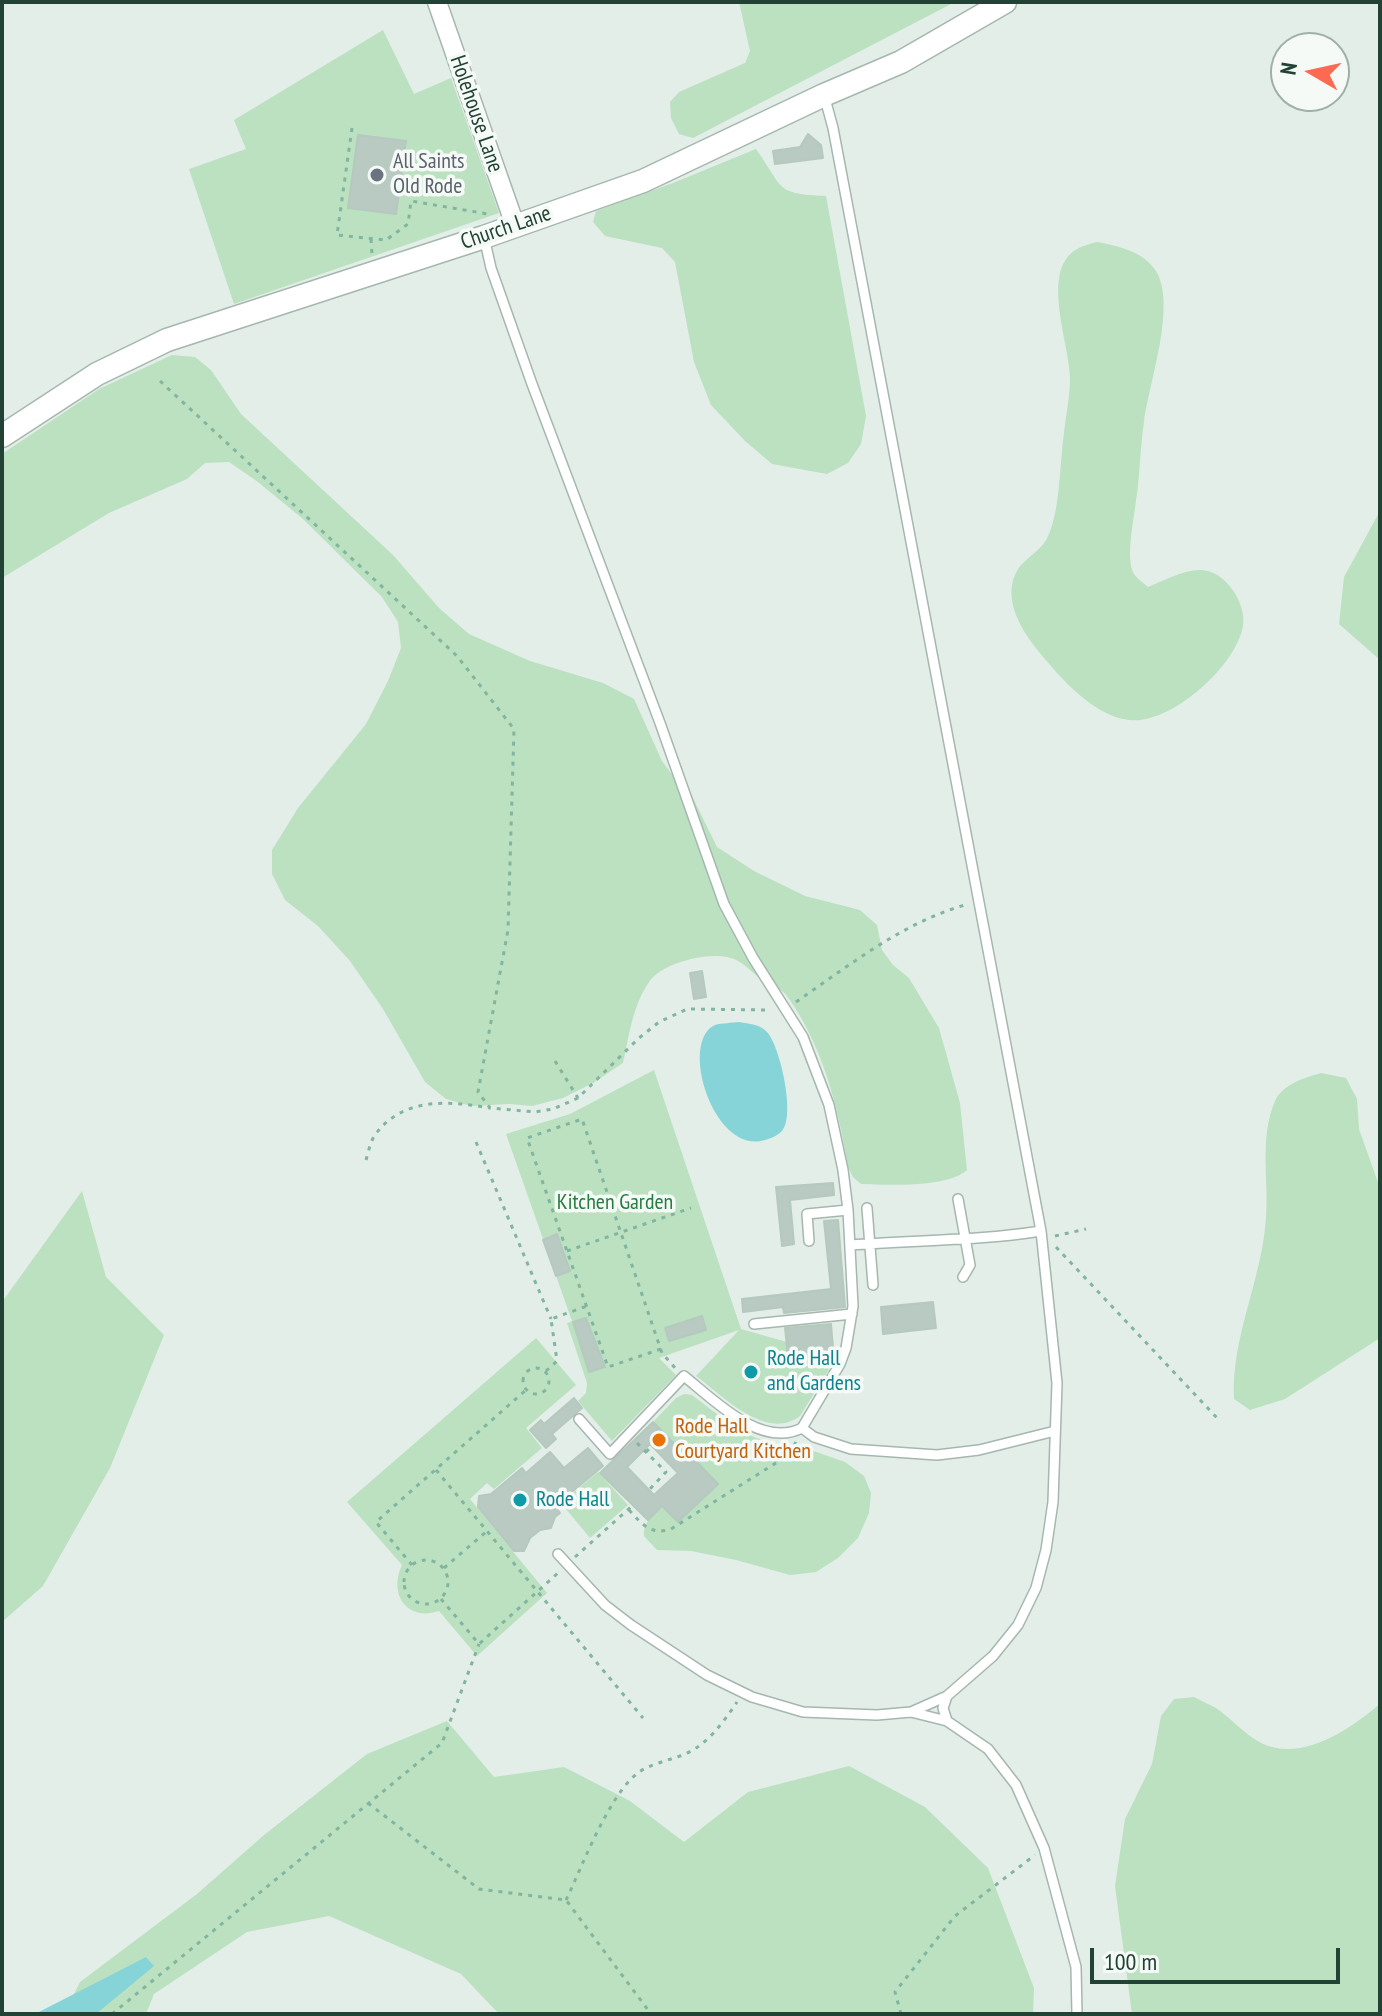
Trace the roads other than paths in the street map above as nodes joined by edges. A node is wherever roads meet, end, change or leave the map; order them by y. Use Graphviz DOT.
graph roads {
  1 [pos="437,2"];
  2 [pos="1005,2"];
  3 [pos="824,95"];
  4 [pos="514,225"];
  5 [pos="484,237"];
  6 [pos="2,436"];
  7 [pos="958,1199"];
  8 [pos="867,1208"];
  9 [pos="848,1210"];
  10 [pos="1041,1231"];
  11 [pos="965,1237"];
  12 [pos="809,1241"];
  13 [pos="870,1244"];
  14 [pos="851,1245"];
  15 [pos="963,1277"];
  16 [pos="873,1285"];
  17 [pos="852,1314"];
  18 [pos="754,1324"];
  19 [pos="579,1419"];
  20 [pos="802,1428"];
  21 [pos="1055,1431"];
  22 [pos="558,1554"];
  23 [pos="947,1696"];
  24 [pos="911,1712"];
  25 [pos="947,1721"];
  26 [pos="1077,2014"];
  1 -- 4 [label="street, Holehouse Lane"];
  2 -- 3 [label="street, Church Lane"];
  3 -- 4 [label="street, Church Lane"];
  3 -- 10 [label="lane"];
  4 -- 5 [label="street, Church Lane"];
  5 -- 6 [label="street, Church Lane"];
  5 -- 9 [label="lane"];
  7 -- 11 [label="lane"];
  8 -- 13 [label="lane"];
  9 -- 12 [label="lane"];
  9 -- 14 [label="lane"];
  10 -- 11 [label="lane"];
  10 -- 21 [label="lane"];
  11 -- 13 [label="lane"];
  11 -- 15 [label="lane"];
  13 -- 14 [label="lane"];
  13 -- 16 [label="lane"];
  14 -- 17 [label="lane"];
  17 -- 18 [label="lane"];
  17 -- 20 [label="lane"];
  19 -- 20 [label="lane"];
  20 -- 21 [label="lane"];
  21 -- 23 [label="lane"];
  22 -- 24 [label="lane"];
  23 -- 24 [label="lane"];
  23 -- 25 [label="lane"];
  24 -- 25 [label="lane"];
  25 -- 26 [label="lane"];
}
